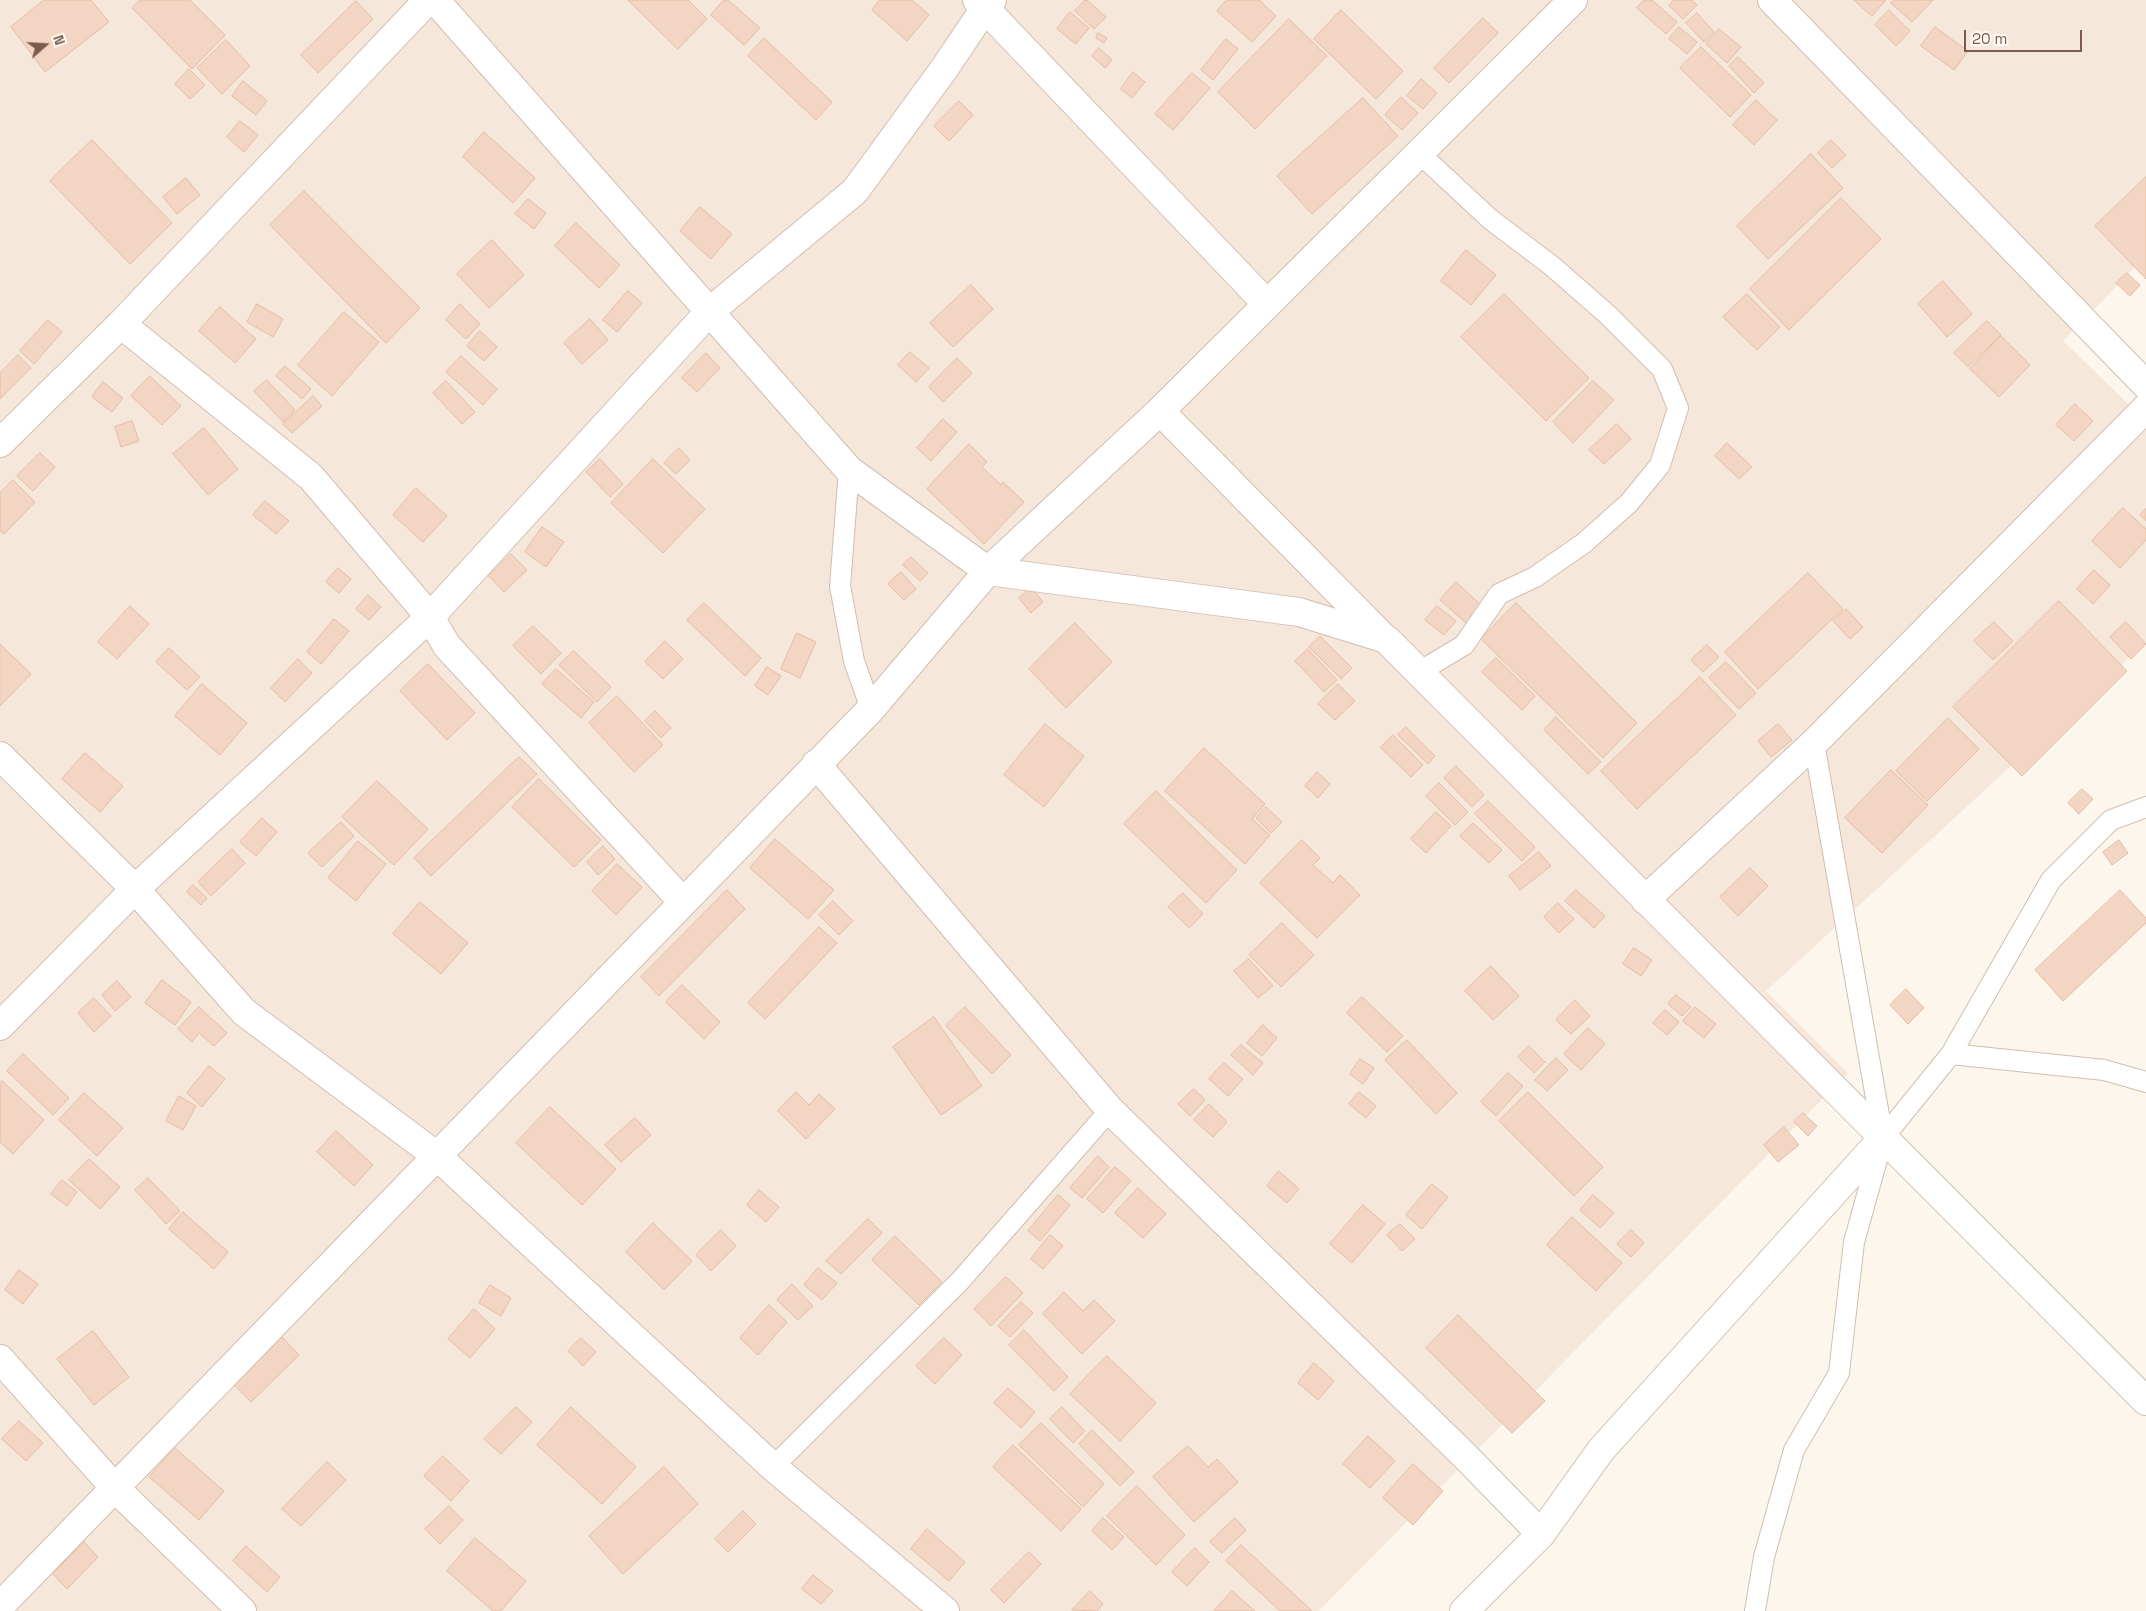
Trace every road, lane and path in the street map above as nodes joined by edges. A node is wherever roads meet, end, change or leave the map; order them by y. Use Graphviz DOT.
graph roads {
  1 [pos="428,0"];
  2 [pos="435,0"];
  3 [pos="1573,0"];
  4 [pos="1772,0"];
  5 [pos="985,3"];
  6 [pos="1419,152"];
  7 [pos="1267,304"];
  8 [pos="709,312"];
  9 [pos="121,324"];
  10 [pos="2146,386"];
  11 [pos="2146,408"];
  12 [pos="1160,411"];
  13 [pos="0,443"];
  14 [pos="849,470"];
  15 [pos="988,571"];
  16 [pos="430,616"];
  17 [pos="1386,639"];
  18 [pos="1419,672"];
  19 [pos="871,709"];
  20 [pos="1814,743"];
  21 [pos="0,756"];
  22 [pos="816,764"];
  23 [pos="2146,806"];
  24 [pos="135,889"];
  25 [pos="1645,900"];
  26 [pos="683,902"];
  27 [pos="0,1026"];
  28 [pos="1951,1054"];
  29 [pos="2146,1082"];
  30 [pos="1110,1110"];
  31 [pos="1883,1138"];
  32 [pos="437,1156"];
  33 [pos="0,1359"];
  34 [pos="2146,1401"];
  35 [pos="773,1467"];
  36 [pos="115,1488"];
  37 [pos="1541,1534"];
  38 [pos="0,1606"];
  39 [pos="242,1611"];
  40 [pos="945,1611"];
  41 [pos="1464,1611"];
  42 [pos="1755,1611"];
  1 -- 9 [label="street"];
  2 -- 8 [label="street"];
  3 -- 6 [label="street"];
  4 -- 10 [label="street"];
  5 -- 7 [label="street"];
  5 -- 8 [label="street"];
  6 -- 7 [label="street"];
  6 -- 18 [label="lane"];
  7 -- 12 [label="street"];
  8 -- 14 [label="street"];
  8 -- 16 [label="street"];
  9 -- 13 [label="street"];
  9 -- 16 [label="street"];
  11 -- 20 [label="street"];
  12 -- 15 [label="street"];
  12 -- 17 [label="street"];
  14 -- 15 [label="street"];
  14 -- 19 [label="lane"];
  15 -- 17 [label="street"];
  15 -- 19 [label="street"];
  16 -- 24 [label="street"];
  16 -- 26 [label="street"];
  17 -- 18 [label="street"];
  18 -- 25 [label="street"];
  19 -- 22 [label="street"];
  20 -- 25 [label="street"];
  20 -- 31 [label="lane"];
  21 -- 24 [label="street"];
  22 -- 26 [label="street"];
  22 -- 30 [label="street"];
  23 -- 28 [label="lane"];
  24 -- 27 [label="street"];
  24 -- 32 [label="street"];
  25 -- 31 [label="street"];
  26 -- 32 [label="street"];
  28 -- 29 [label="lane"];
  28 -- 31 [label="lane"];
  30 -- 35 [label="lane"];
  30 -- 37 [label="street"];
  31 -- 34 [label="street"];
  31 -- 37 [label="street"];
  31 -- 42 [label="lane"];
  32 -- 35 [label="street"];
  32 -- 36 [label="street"];
  33 -- 36 [label="street"];
  35 -- 40 [label="street"];
  36 -- 38 [label="street"];
  36 -- 39 [label="street"];
  37 -- 41 [label="street"];
}
